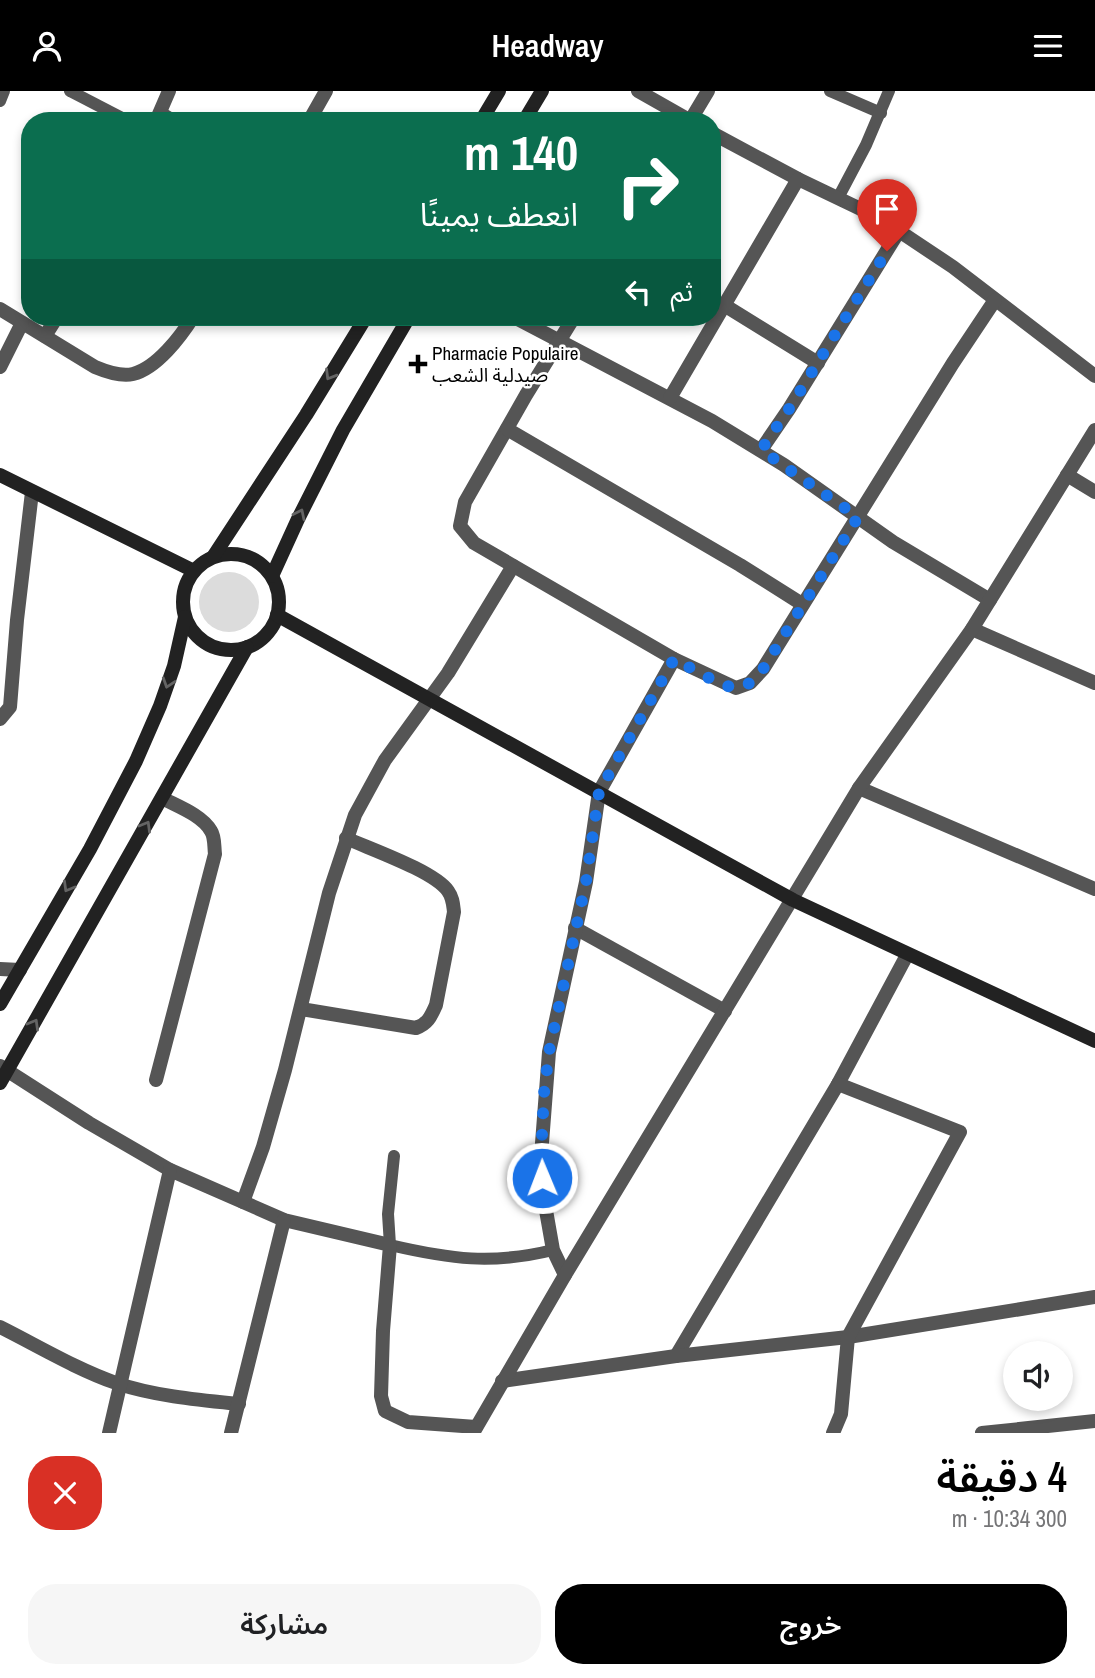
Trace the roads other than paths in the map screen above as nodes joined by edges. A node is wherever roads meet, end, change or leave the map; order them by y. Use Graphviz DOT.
graph roads {
  1 [pos="4,91"];
  2 [pos="70,91"];
  3 [pos="169,91"];
  4 [pos="326,91"];
  5 [pos="499,91"];
  6 [pos="542,91"];
  7 [pos="638,91"];
  8 [pos="708,91"];
  9 [pos="830,91"];
  10 [pos="889,91"];
  11 [pos="0,101"];
  12 [pos="111,112"];
  13 [pos="160,112"];
  14 [pos="314,112"];
  15 [pos="486,112"];
  16 [pos="529,112"];
  17 [pos="674,112"];
  18 [pos="695,112"];
  19 [pos="881,113"];
  20 [pos="721,138"];
  21 [pos="798,179"];
  22 [pos="838,198"];
  23 [pos="899,232"];
  24 [pos="995,300"];
  25 [pos="724,306"];
  26 [pos="0,309"];
  27 [pos="721,311"];
  28 [pos="21,322"];
  29 [pos="21,325"];
  30 [pos="27,326"];
  31 [pos="51,326"];
  32 [pos="187,326"];
  33 [pos="360,326"];
  34 [pos="404,326"];
  35 [pos="531,326"];
  36 [pos="569,326"];
  37 [pos="712,326"];
  38 [pos="45,336"];
  39 [pos="560,341"];
  40 [pos="818,363"];
  41 [pos="0,366"];
  42 [pos="1095,376"];
  43 [pos="670,398"];
  44 [pos="507,429"];
  45 [pos="1095,430"];
  46 [pos="761,450"];
  47 [pos="0,475"];
  48 [pos="1067,475"];
  49 [pos="32,492"];
  50 [pos="1095,492"];
  51 [pos="858,517"];
  52 [pos="213,557"];
  53 [pos="513,566"];
  54 [pos="194,571"];
  55 [pos="272,576"];
  56 [pos="990,600"];
  57 [pos="802,604"];
  58 [pos="277,615"];
  59 [pos="185,617"];
  60 [pos="972,629"];
  61 [pos="247,647"];
  62 [pos="674,659"];
  63 [pos="1094,679"];
  64 [pos="429,698"];
  65 [pos="0,719"];
  66 [pos="859,788"];
  67 [pos="599,792"];
  68 [pos="162,798"];
  69 [pos="346,838"];
  70 [pos="1095,889"];
  71 [pos="793,900"];
  72 [pos="575,927"];
  73 [pos="907,955"];
  74 [pos="0,969"];
  75 [pos="20,970"];
  76 [pos="0,1004"];
  77 [pos="301,1009"];
  78 [pos="725,1011"];
  79 [pos="1095,1041"];
  80 [pos="2,1073"];
  81 [pos="156,1080"];
  82 [pos="838,1084"];
  83 [pos="394,1156"];
  84 [pos="170,1170"];
  85 [pos="243,1202"];
  86 [pos="284,1220"];
  87 [pos="390,1245"];
  88 [pos="553,1249"];
  89 [pos="565,1275"];
  90 [pos="1095,1297"];
  91 [pos="0,1327"];
  92 [pos="848,1337"];
  93 [pos="676,1356"];
  94 [pos="502,1381"];
  95 [pos="119,1384"];
  96 [pos="239,1404"];
  97 [pos="1095,1421"];
  98 [pos="1059,1428"];
  99 [pos="474,1430"];
  100 [pos="109,1433"];
  101 [pos="231,1433"];
  102 [pos="834,1433"];
  103 [pos="982,1433"];
  1 -- 11 [label="lane"];
  2 -- 12 [label="lane"];
  3 -- 13 [label="street"];
  4 -- 14 [label="street"];
  5 -- 15 [label="main road"];
  6 -- 16 [label="main road"];
  7 -- 17 [label="street"];
  8 -- 18 [label="street"];
  9 -- 19 [label="lane"];
  10 -- 19 [label="lane"];
  19 -- 22 [label="lane"];
  20 -- 21 [label="street"];
  21 -- 22 [label="street"];
  21 -- 25 [label="street"];
  22 -- 23 [label="street"];
  23 -- 24 [label="street"];
  23 -- 40 [label="street"];
  24 -- 42 [label="street"];
  24 -- 51 [label="street"];
  25 -- 27 [label="street"];
  25 -- 40 [label="street"];
  26 -- 28 [label="street"];
  29 -- 41 [label="street"];
  30 -- 38 [label="street"];
  31 -- 38 [label="street"];
  32 -- 38 [label="street"];
  33 -- 52 [label="main road, one-way"];
  55 -- 34 [label="main road, one-way"];
  35 -- 39 [label="street"];
  36 -- 39 [label="street"];
  37 -- 43 [label="street"];
  39 -- 43 [label="street"];
  39 -- 44 [label="street"];
  40 -- 46 [label="street"];
  43 -- 46 [label="street"];
  44 -- 53 [label="street"];
  44 -- 57 [label="street"];
  45 -- 48 [label="street"];
  46 -- 51 [label="street"];
  47 -- 49 [label="main road"];
  48 -- 50 [label="street"];
  48 -- 56 [label="street"];
  49 -- 54 [label="main road"];
  49 -- 65 [label="street"];
  51 -- 56 [label="street"];
  51 -- 57 [label="street"];
  52 -- 54 [label="main road"];
  52 -- 55 [label="main road"];
  53 -- 62 [label="street"];
  53 -- 64 [label="street"];
  54 -- 59 [label="main road"];
  55 -- 58 [label="main road"];
  56 -- 60 [label="street"];
  57 -- 62 [label="street"];
  58 -- 61 [label="main road"];
  58 -- 64 [label="main road"];
  59 -- 61 [label="main road"];
  59 -- 75 [label="main road, one-way"];
  60 -- 63 [label="street"];
  60 -- 66 [label="street"];
  61 -- 68 [label="main road"];
  62 -- 67 [label="street"];
  64 -- 67 [label="main road"];
  64 -- 69 [label="street"];
  66 -- 70 [label="street"];
  66 -- 71 [label="street"];
  67 -- 71 [label="main road"];
  67 -- 72 [label="street"];
  80 -- 68 [label="main road, one-way"];
  68 -- 81 [label="street"];
  69 -- 77 [label="street"];
  69 -- 77 [label="street"];
  71 -- 73 [label="main road"];
  71 -- 78 [label="street"];
  72 -- 78 [label="street"];
  72 -- 88 [label="street"];
  73 -- 79 [label="main road"];
  73 -- 82 [label="street"];
  74 -- 75 [label="street"];
  75 -- 76 [label="main road"];
  77 -- 85 [label="street"];
  78 -- 89 [label="street"];
  80 -- 84 [label="street"];
  82 -- 92 [label="street"];
  82 -- 93 [label="street"];
  83 -- 87 [label="lane"];
  84 -- 85 [label="street"];
  84 -- 95 [label="street"];
  85 -- 86 [label="street"];
  86 -- 87 [label="street"];
  86 -- 96 [label="street"];
  87 -- 88 [label="lane"];
  87 -- 99 [label="street"];
  88 -- 89 [label="street"];
  89 -- 94 [label="street"];
  90 -- 92 [label="street"];
  91 -- 95 [label="street"];
  92 -- 93 [label="street"];
  92 -- 102 [label="street"];
  93 -- 94 [label="street"];
  94 -- 99 [label="street"];
  95 -- 96 [label="street"];
  95 -- 100 [label="street"];
  96 -- 101 [label="street"];
  97 -- 98 [label="street"];
  98 -- 103 [label="street"];
}
